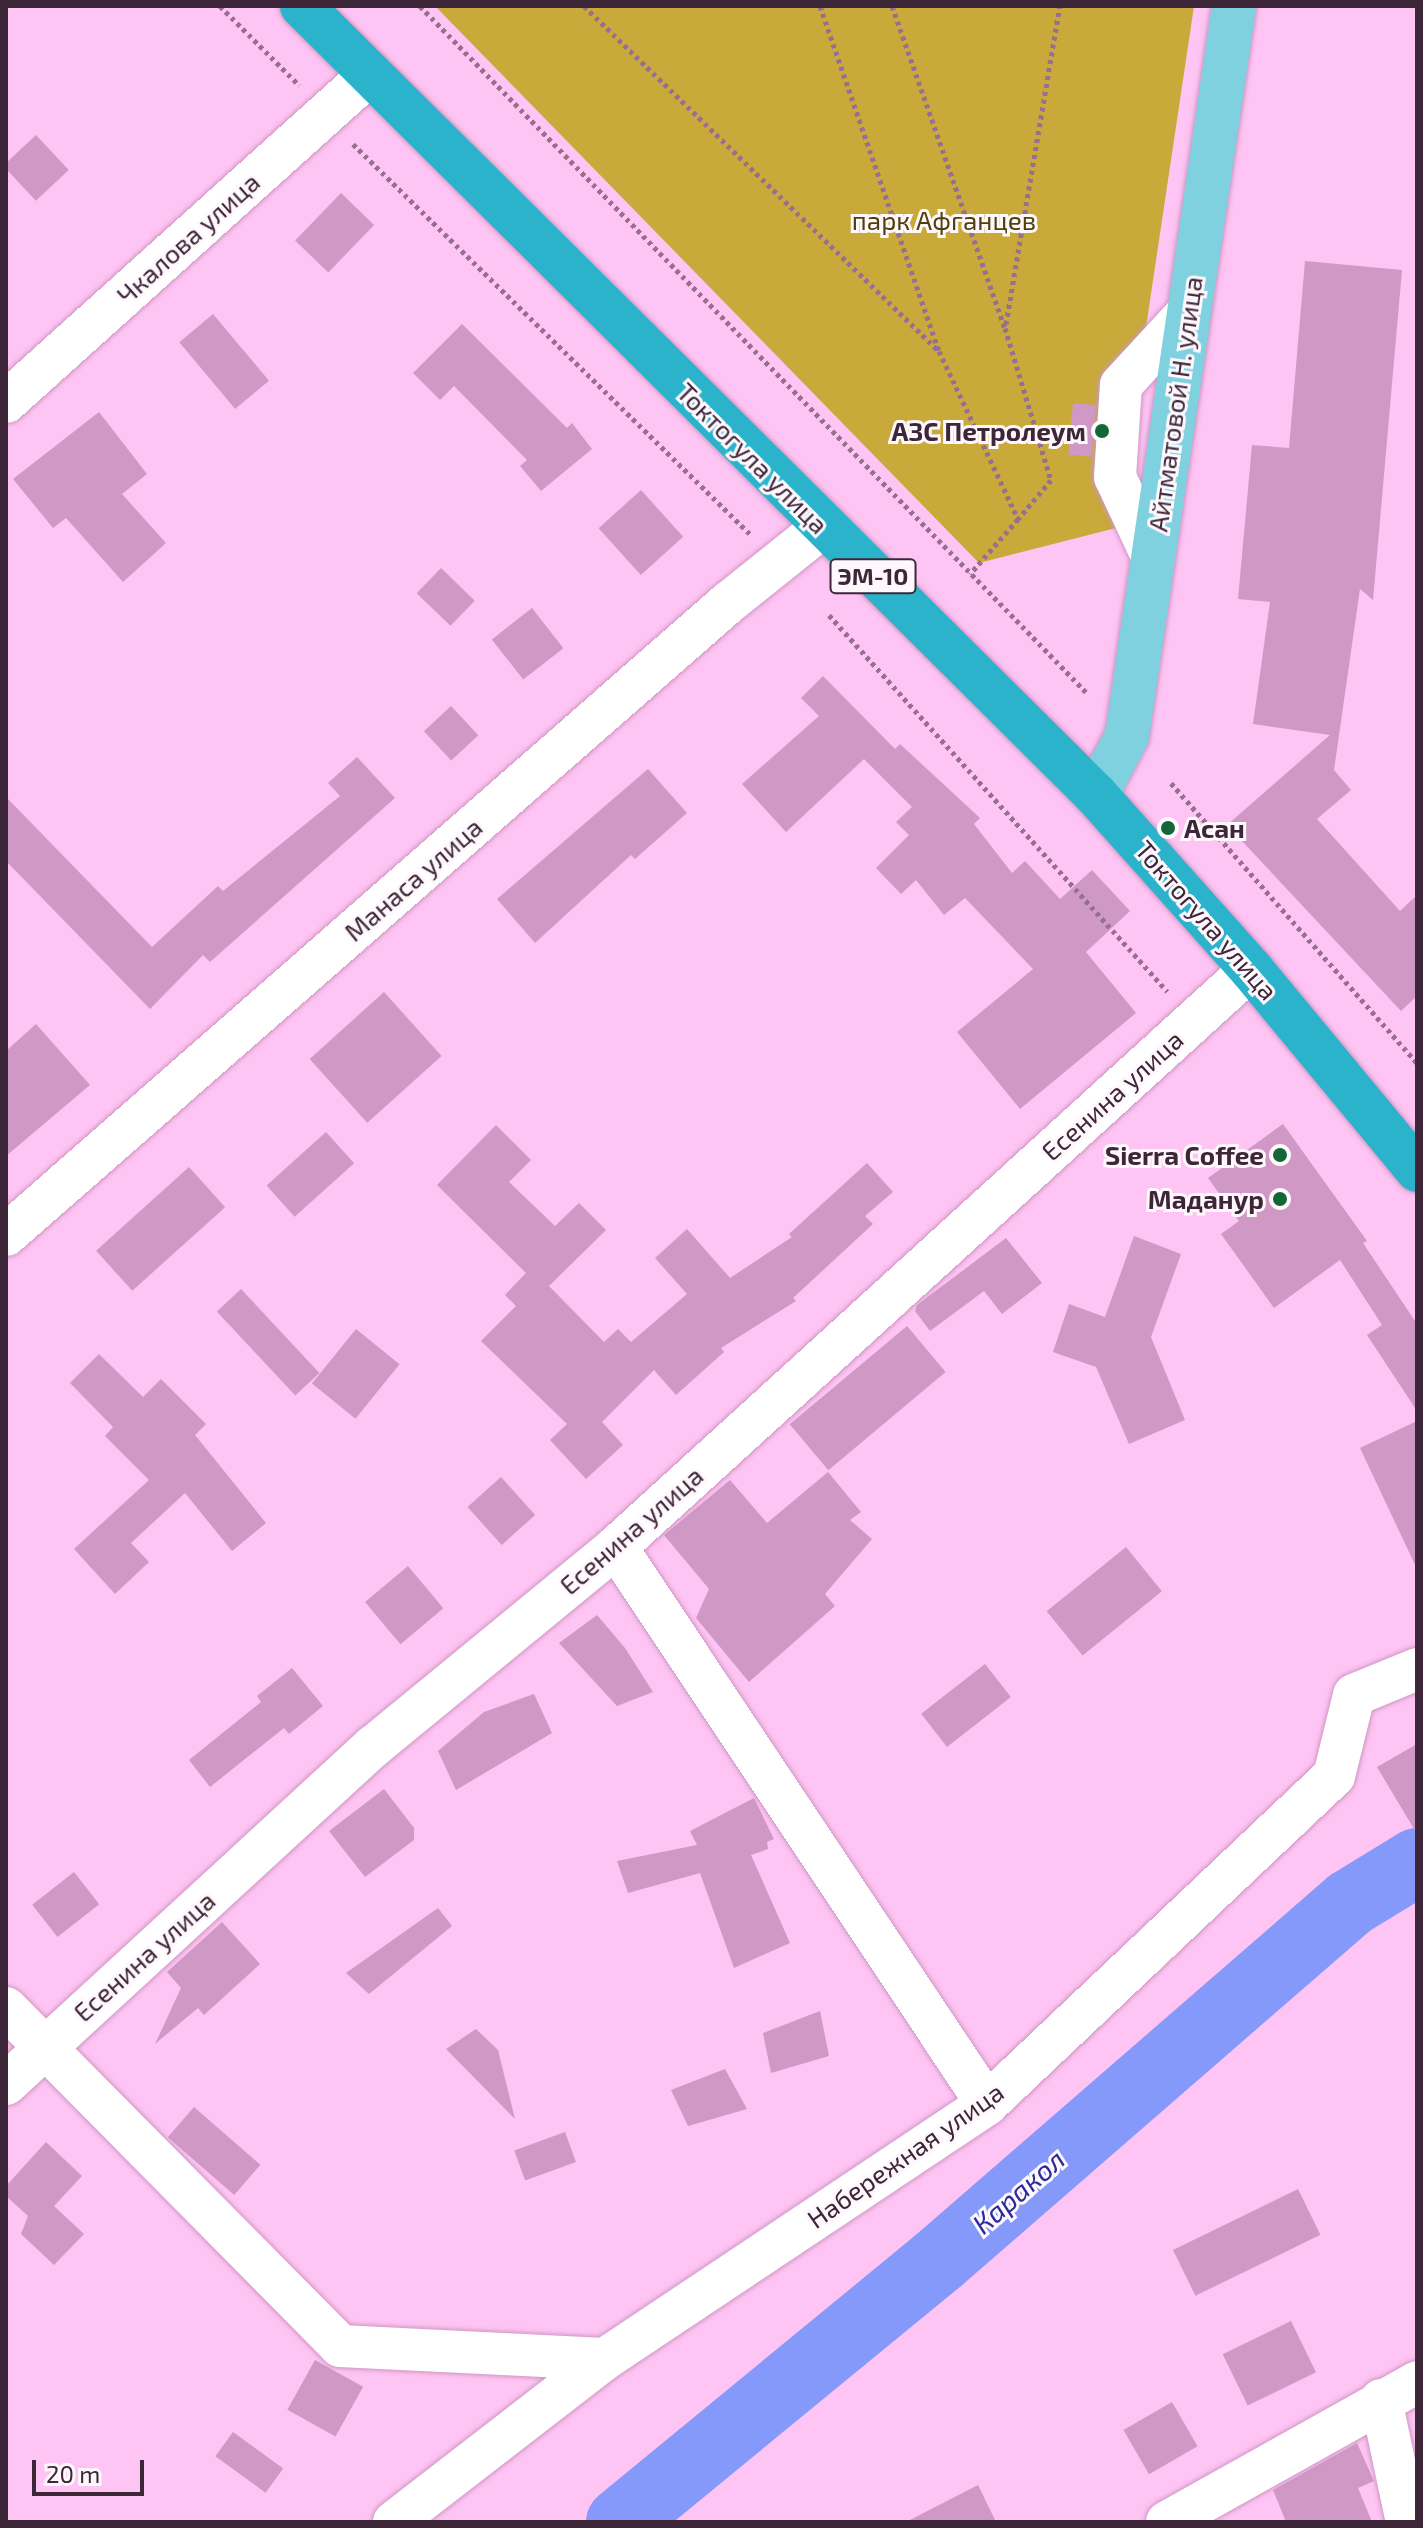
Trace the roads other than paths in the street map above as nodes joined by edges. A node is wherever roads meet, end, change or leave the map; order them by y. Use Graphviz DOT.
graph roads {
  1 [pos="302,6"];
  2 [pos="1234,6"];
  3 [pos="370,74"];
  4 [pos="6,402"];
  5 [pos="823,527"];
  6 [pos="1096,795"];
  7 [pos="1251,969"];
  8 [pos="1412,1153"];
  9 [pos="6,1235"];
  10 [pos="616,1547"];
  11 [pos="1417,1669"];
  12 [pos="6,2008"];
  13 [pos="46,2046"];
  14 [pos="6,2084"];
  15 [pos="987,2104"];
  16 [pos="605,2359"];
  17 [pos="1399,2391"];
  18 [pos="394,2522"];
  19 [pos="1167,2522"];
  20 [pos="1407,2522"];
  1 -- 3 [label="highway, Токтогула улица / ЭМ-10"];
  2 -- 6 [label="main road, Айтматовой Н. улица"];
  3 -- 4 [label="street, Чкалова улица"];
  3 -- 5 [label="highway, Токтогула улица / ЭМ-10"];
  5 -- 6 [label="highway, Токтогула улица / ЭМ-10"];
  5 -- 9 [label="street, Манаса улица"];
  6 -- 7 [label="highway, Токтогула улица / ЭМ-10"];
  7 -- 8 [label="highway, Токтогула улица / ЭМ-10"];
  7 -- 10 [label="street, Есенина улица"];
  10 -- 13 [label="street, Есенина улица"];
  10 -- 15 [label="street"];
  11 -- 15 [label="street, Набережная улица"];
  12 -- 13 [label="street"];
  13 -- 14 [label="street, Есенина улица"];
  13 -- 16 [label="street"];
  15 -- 16 [label="street, Набережная улица"];
  16 -- 18 [label="street, Набережная улица"];
  17 -- 19 [label="street"];
  17 -- 20 [label="street"];
}
